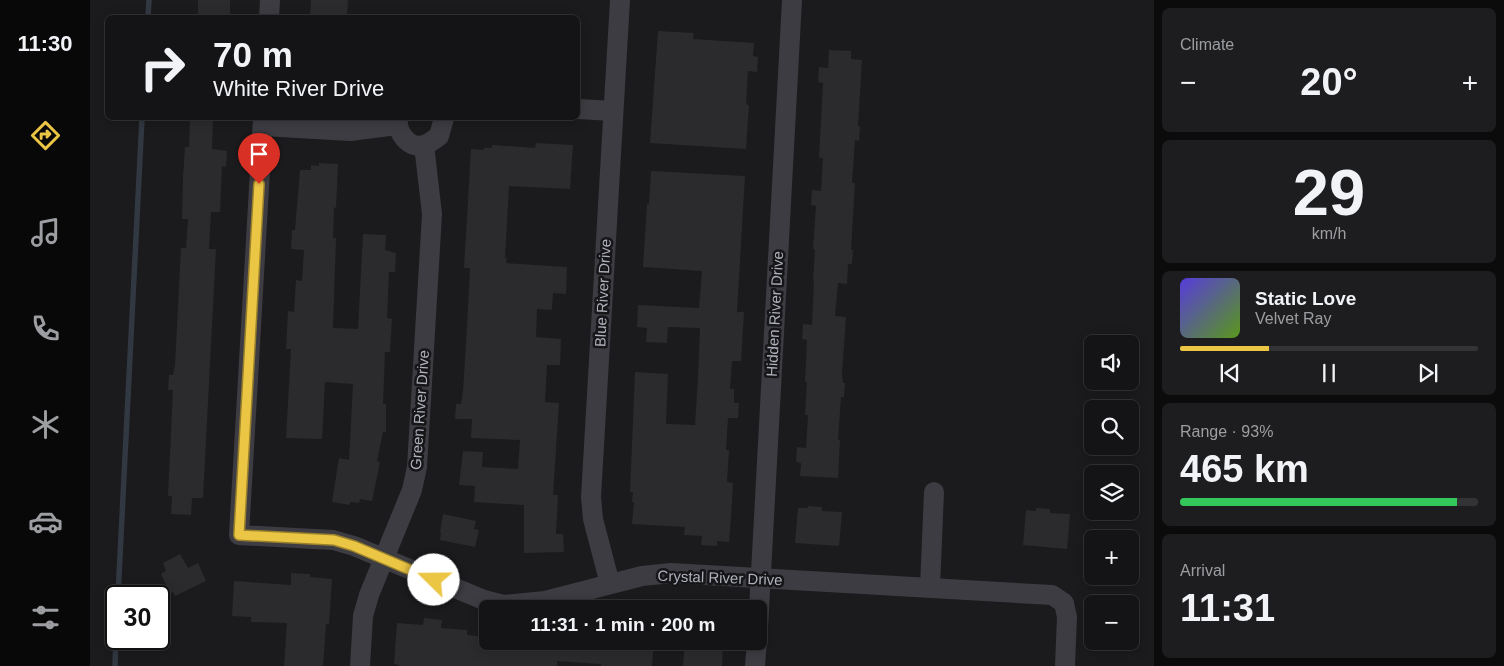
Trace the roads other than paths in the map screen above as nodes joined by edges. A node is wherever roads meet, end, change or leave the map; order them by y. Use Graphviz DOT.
graph roads {
  1 [pos="270,0"];
  2 [pos="620,0"];
  3 [pos="792,0"];
  4 [pos="269,15"];
  5 [pos="580,109"];
  6 [pos="613,111"];
  7 [pos="446,120"];
  8 [pos="398,121"];
  9 [pos="263,122"];
  10 [pos="424,145"];
  11 [pos="934,492"];
  12 [pos="384,559"];
  13 [pos="760,578"];
  14 [pos="610,584"];
  15 [pos="930,587"];
  16 [pos="759,600"];
  17 [pos="756,650"];
  18 [pos="360,666"];
  19 [pos="755,666"];
  20 [pos="1065,666"];
  1 -- 4 [label="street"];
  2 -- 6 [label="street, Blue River Drive"];
  3 -- 13 [label="street, Hidden River Drive"];
  5 -- 6 [label="street"];
  6 -- 14 [label="street, Blue River Drive"];
  7 -- 10 [label="street"];
  8 -- 9 [label="street"];
  8 -- 10 [label="street"];
  9 -- 12 [label="street, Crystal River Drive"];
  10 -- 12 [label="street, Green River Drive"];
  11 -- 15 [label="street"];
  12 -- 14 [label="street, Crystal River Drive"];
  12 -- 18 [label="street, Green River Drive"];
  13 -- 14 [label="street, Crystal River Drive"];
  13 -- 15 [label="street, Crystal River Drive"];
  13 -- 16 [label="street, Hidden River Drive"];
  15 -- 20 [label="street, Crystal River Drive"];
  17 -- 19 [label="street"];
}
